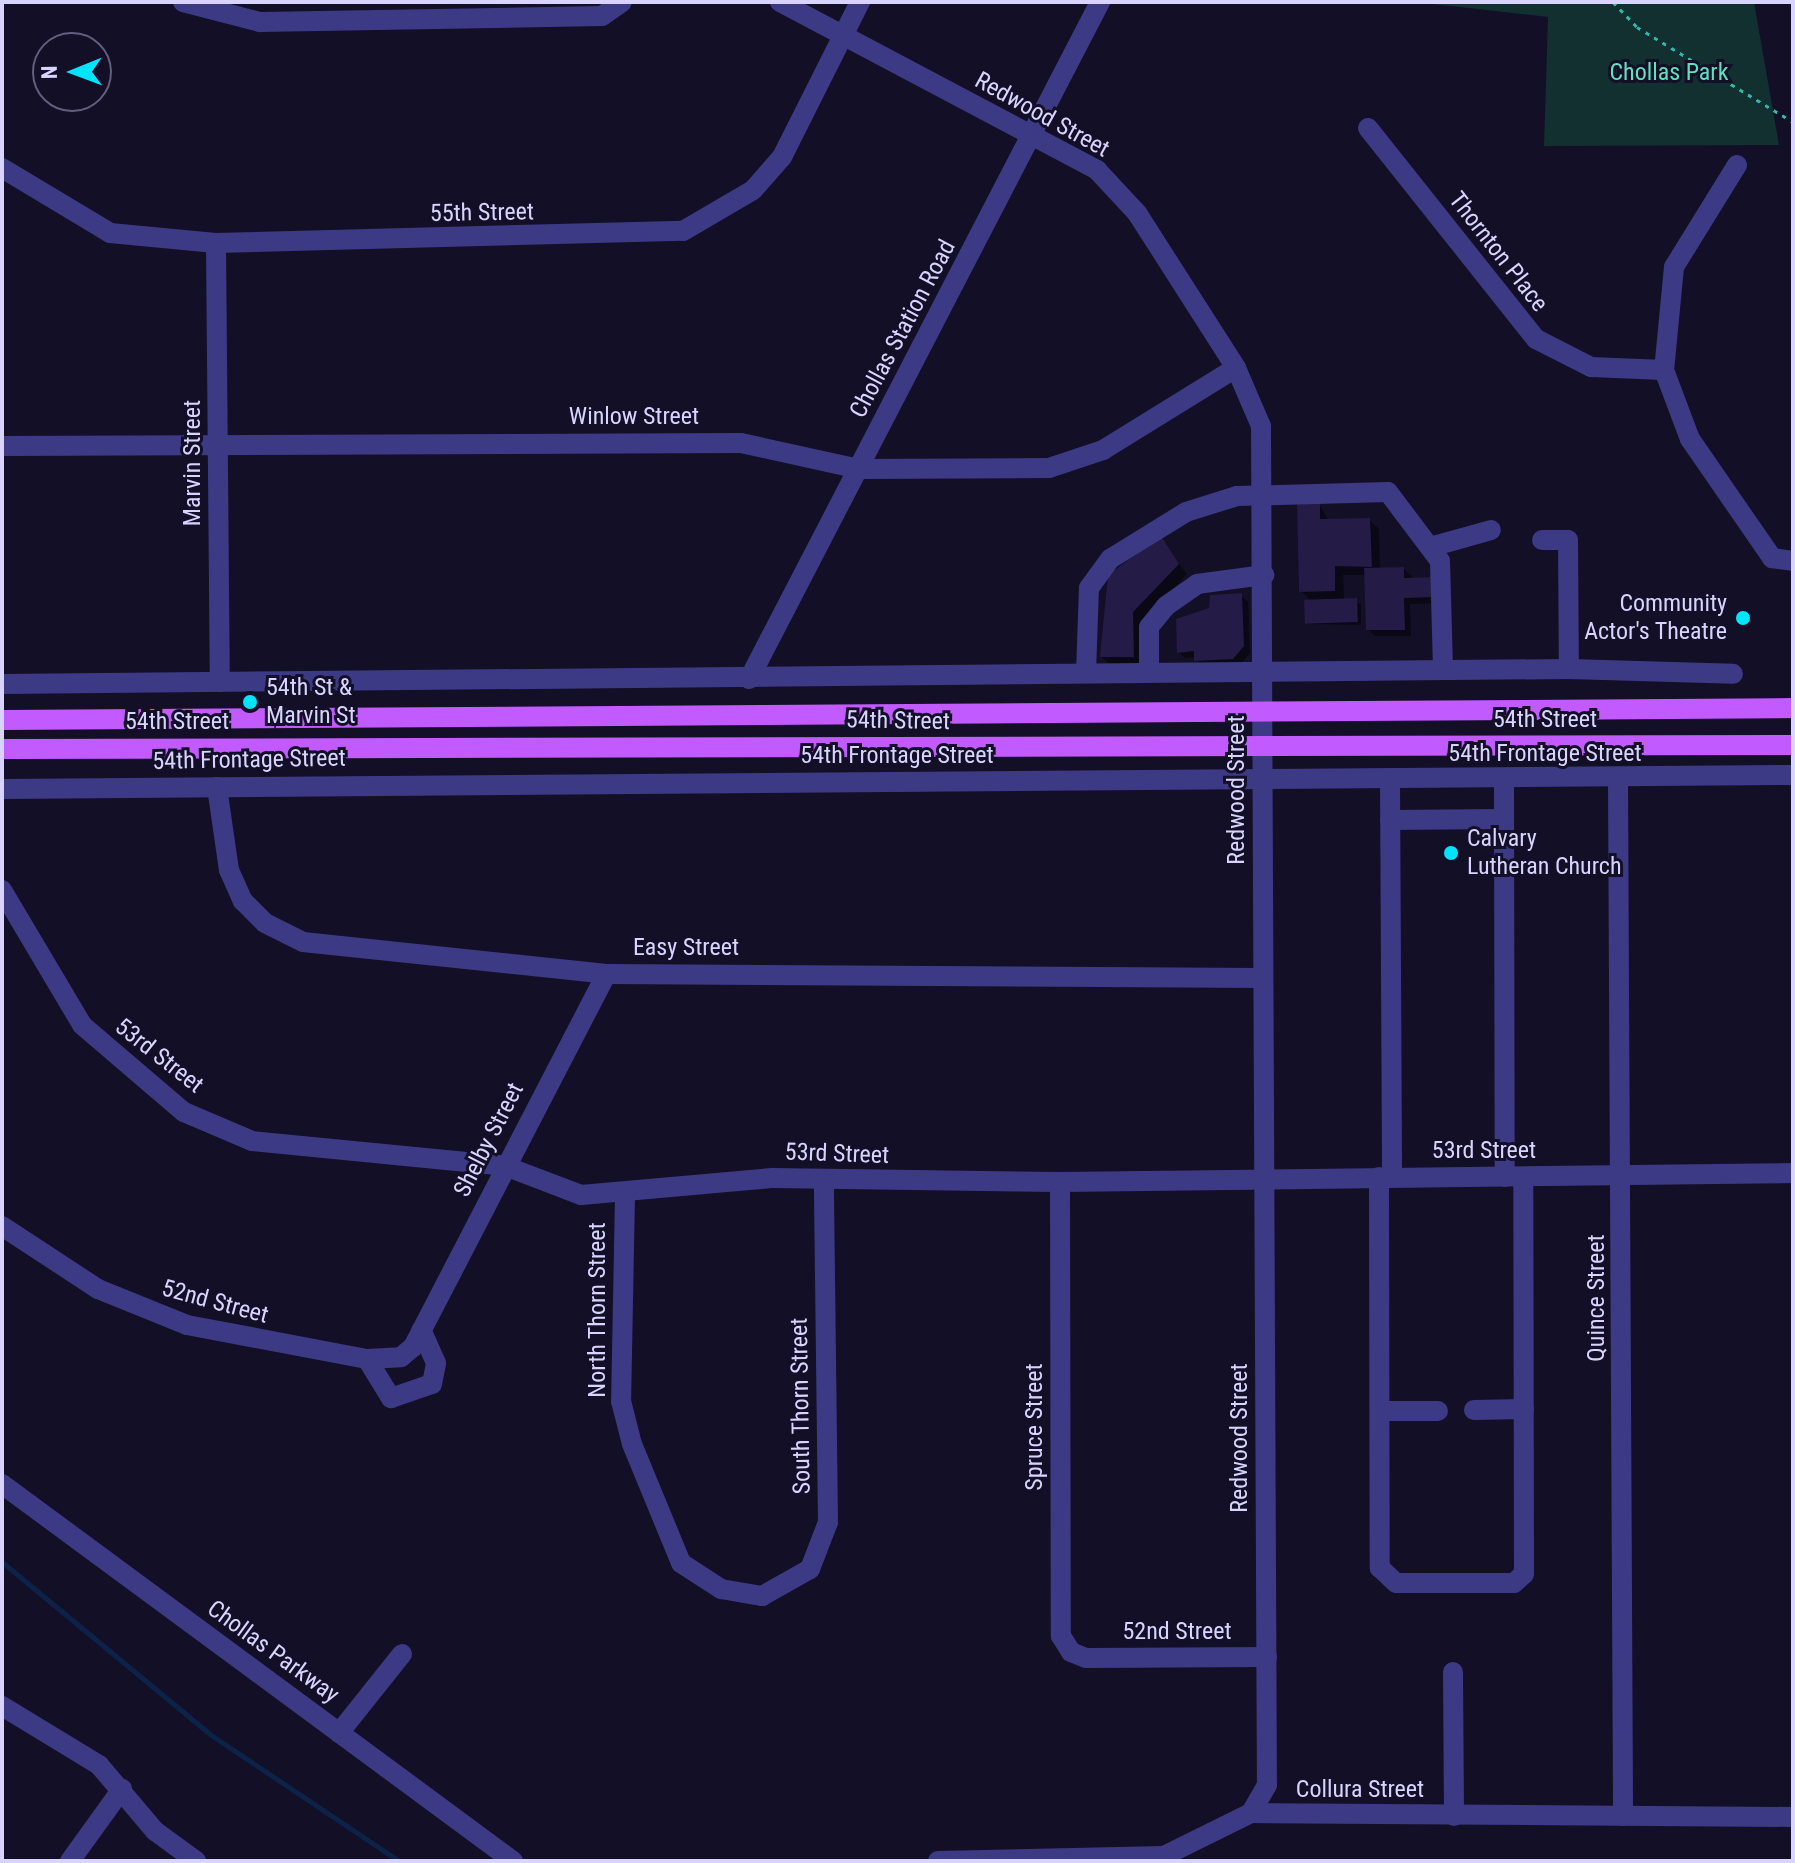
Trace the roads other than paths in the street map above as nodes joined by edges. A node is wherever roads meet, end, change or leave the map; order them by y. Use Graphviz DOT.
graph roads {
  1 [pos="183,2"];
  2 [pos="622,2"];
  3 [pos="780,2"];
  4 [pos="860,2"];
  5 [pos="1100,2"];
  6 [pos="842,37"];
  7 [pos="1368,128"];
  8 [pos="1033,138"];
  9 [pos="1737,165"];
  10 [pos="2,168"];
  11 [pos="216,243"];
  12 [pos="1236,368"];
  13 [pos="1664,370"];
  14 [pos="220,444"];
  15 [pos="2,446"];
  16 [pos="859,469"];
  17 [pos="1263,494"];
  18 [pos="1491,530"];
  19 [pos="1542,540"];
  20 [pos="1434,546"];
  21 [pos="1793,561"];
  22 [pos="1264,575"];
  23 [pos="1569,669"];
  24 [pos="1443,670"];
  25 [pos="1149,672"];
  26 [pos="1086,673"];
  27 [pos="1733,674"];
  28 [pos="1262,675"];
  29 [pos="749,679"];
  30 [pos="220,682"];
  31 [pos="2,684"];
  32 [pos="1793,688"];
  33 [pos="1262,707"];
  34 [pos="1793,709"];
  35 [pos="2,720"];
  36 [pos="1793,745"];
  37 [pos="1263,747"];
  38 [pos="2,749"];
  39 [pos="1793,775"];
  40 [pos="1504,780"];
  41 [pos="1618,780"];
  42 [pos="1263,781"];
  43 [pos="1390,781"];
  44 [pos="217,787"];
  45 [pos="2,789"];
  46 [pos="1504,819"];
  47 [pos="1390,820"];
  48 [pos="2,890"];
  49 [pos="606,974"];
  50 [pos="1263,978"];
  51 [pos="505,1166"];
  52 [pos="1793,1173"];
  53 [pos="1386,1177"];
  54 [pos="1514,1177"];
  55 [pos="1623,1177"];
  56 [pos="1264,1178"];
  57 [pos="824,1182"];
  58 [pos="1060,1182"];
  59 [pos="625,1196"];
  60 [pos="2,1226"];
  61 [pos="421,1330"];
  62 [pos="367,1359"];
  63 [pos="1524,1409"];
  64 [pos="1474,1410"];
  65 [pos="1380,1411"];
  66 [pos="1438,1411"];
  67 [pos="2,1484"];
  68 [pos="762,1596"];
  69 [pos="402,1654"];
  70 [pos="1267,1657"];
  71 [pos="1086,1658"];
  72 [pos="1453,1672"];
  73 [pos="2,1706"];
  74 [pos="339,1733"];
  75 [pos="122,1789"];
  76 [pos="1251,1813"];
  77 [pos="1454,1816"];
  78 [pos="1623,1816"];
  79 [pos="1793,1817"];
  80 [pos="1162,1858"];
  81 [pos="70,1861"];
  82 [pos="196,1861"];
  83 [pos="513,1861"];
  84 [pos="938,1861"];
  1 -- 2 [label="street"];
  3 -- 6 [label="street, Redwood Street"];
  4 -- 6 [label="street, 55th Street"];
  5 -- 8 [label="street, Chollas Station Road"];
  6 -- 8 [label="street, Redwood Street"];
  6 -- 11 [label="street, 55th Street"];
  7 -- 13 [label="street, Thornton Place"];
  8 -- 12 [label="street, Redwood Street"];
  8 -- 16 [label="street, Chollas Station Road"];
  9 -- 13 [label="street"];
  10 -- 11 [label="street, 55th Street"];
  11 -- 14 [label="street, Marvin Street"];
  12 -- 16 [label="street, Winlow Street"];
  12 -- 17 [label="street, Redwood Street"];
  13 -- 21 [label="street"];
  14 -- 15 [label="street, Winlow Street"];
  14 -- 16 [label="street, Winlow Street"];
  14 -- 30 [label="street, Marvin Street"];
  16 -- 29 [label="street, Chollas Station Road"];
  17 -- 20 [label="street"];
  17 -- 22 [label="street, Redwood Street"];
  17 -- 26 [label="street"];
  18 -- 20 [label="street"];
  19 -- 23 [label="street"];
  20 -- 24 [label="street"];
  22 -- 25 [label="street"];
  22 -- 28 [label="street, Redwood Street"];
  23 -- 24 [label="street"];
  23 -- 27 [label="street"];
  24 -- 28 [label="street"];
  25 -- 26 [label="street"];
  25 -- 28 [label="street"];
  26 -- 29 [label="street"];
  28 -- 33 [label="street, Redwood Street"];
  29 -- 30 [label="street"];
  30 -- 31 [label="street"];
  32 -- 34 [label="main road"];
  33 -- 34 [label="main road, 54th Street"];
  33 -- 35 [label="main road, 54th Street"];
  33 -- 37 [label="street, Redwood Street"];
  36 -- 37 [label="main road, 54th Street"];
  37 -- 38 [label="main road, 54th Street"];
  37 -- 42 [label="street, Redwood Street"];
  39 -- 41 [label="street, 54th Frontage Street"];
  40 -- 41 [label="street, 54th Frontage Street"];
  40 -- 43 [label="street, 54th Frontage Street"];
  40 -- 46 [label="street"];
  41 -- 55 [label="street, Quince Street"];
  42 -- 43 [label="street, 54th Frontage Street"];
  42 -- 44 [label="street, 54th Frontage Street"];
  42 -- 50 [label="street, Redwood Street"];
  43 -- 47 [label="street"];
  44 -- 45 [label="street, 54th Frontage Street"];
  44 -- 49 [label="street, Easy Street"];
  46 -- 47 [label="street"];
  46 -- 54 [label="street"];
  47 -- 53 [label="street"];
  48 -- 51 [label="street, 53rd Street"];
  49 -- 50 [label="street, Easy Street"];
  49 -- 51 [label="street, Shelby Street"];
  50 -- 56 [label="street, Redwood Street"];
  51 -- 59 [label="street, 53rd Street"];
  51 -- 61 [label="street, Shelby Street"];
  52 -- 55 [label="street, 53rd Street"];
  53 -- 54 [label="street, 53rd Street"];
  53 -- 56 [label="street, 53rd Street"];
  53 -- 65 [label="street"];
  54 -- 55 [label="street, 53rd Street"];
  54 -- 63 [label="street"];
  55 -- 78 [label="street, Quince Street"];
  56 -- 58 [label="street, 53rd Street"];
  56 -- 70 [label="street, Redwood Street"];
  57 -- 58 [label="street, 53rd Street"];
  57 -- 59 [label="street, 53rd Street"];
  57 -- 68 [label="street, South Thorn Street"];
  58 -- 71 [label="street, Spruce Street"];
  59 -- 68 [label="street, North Thorn Street"];
  60 -- 62 [label="street, 52nd Street"];
  61 -- 62 [label="street, 52nd Street"];
  61 -- 62 [label="street"];
  63 -- 64 [label="street"];
  63 -- 65 [label="street"];
  65 -- 66 [label="street"];
  67 -- 74 [label="street, Chollas Parkway"];
  69 -- 74 [label="street"];
  70 -- 71 [label="street, 52nd Street"];
  70 -- 76 [label="street, Redwood Street"];
  72 -- 77 [label="street"];
  73 -- 75 [label="street"];
  74 -- 83 [label="street, Chollas Parkway"];
  75 -- 81 [label="street"];
  75 -- 82 [label="street"];
  76 -- 77 [label="street, Collura Street"];
  76 -- 80 [label="street, Collura Street"];
  77 -- 78 [label="street, Collura Street"];
  78 -- 79 [label="street, Collura Street"];
  80 -- 84 [label="street, Collura Street"];
}
